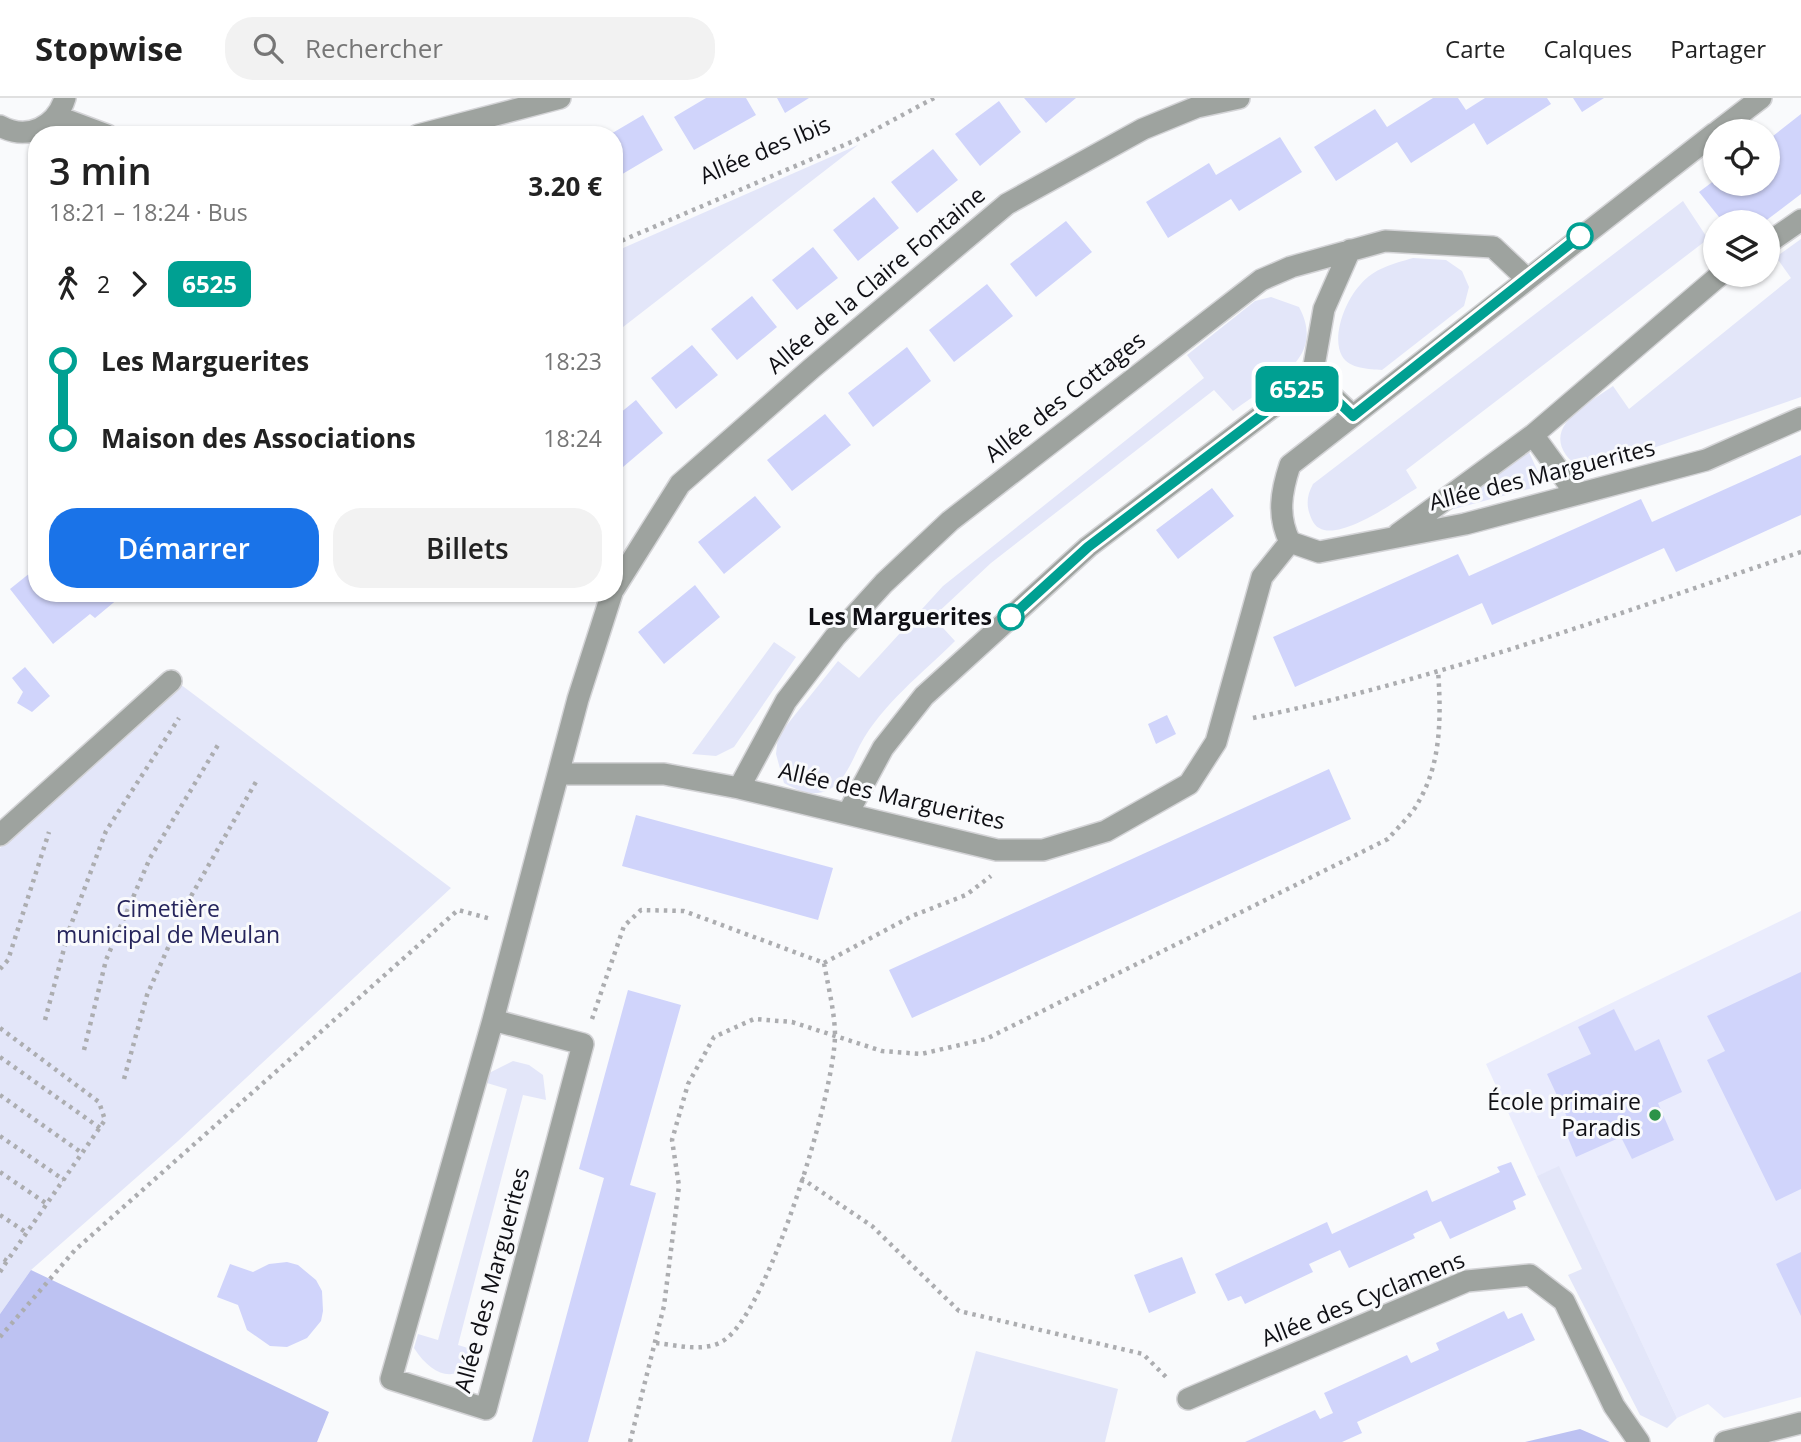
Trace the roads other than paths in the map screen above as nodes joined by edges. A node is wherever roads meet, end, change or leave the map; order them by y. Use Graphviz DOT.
graph roads {
  1 [pos="561,98"];
  2 [pos="1239,98"];
  3 [pos="1761,98"];
  4 [pos="1196,102"];
  5 [pos="61,107"];
  6 [pos="1733,119"];
  7 [pos="40,126"];
  8 [pos="92,126"];
  9 [pos="453,126"];
  10 [pos="3,129"];
  11 [pos="28,131"];
  12 [pos="1703,142"];
  13 [pos="1801,220"];
  14 [pos="1780,235"];
  15 [pos="1350,250"];
  16 [pos="1526,278"];
  17 [pos="1706,287"];
  18 [pos="1312,377"];
  19 [pos="1353,416"];
  20 [pos="1801,418"];
  21 [pos="1533,435"];
  22 [pos="1576,494"];
  23 [pos="1392,539"];
  24 [pos="1290,542"];
  25 [pos="623,575"];
  26 [pos="609,602"];
  27 [pos="171,681"];
  28 [pos="559,774"];
  29 [pos="738,788"];
  30 [pos="848,813"];
  31 [pos="0,835"];
  32 [pos="493,1020"];
  33 [pos="1188,1399"];
  34 [pos="1801,1423"];
  35 [pos="1639,1442"];
  36 [pos="1725,1442"];
  1 -- 9 [label="street"];
  2 -- 4 [label="street, Allée de la Claire Fontaine"];
  3 -- 6 [label="street"];
  4 -- 25 [label="street, Allée de la Claire Fontaine"];
  5 -- 7 [label="street"];
  5 -- 8 [label="street"];
  10 -- 11 [label="street"];
  12 -- 16 [label="street"];
  13 -- 14 [label="street"];
  15 -- 16 [label="street, Allée des Cottages"];
  15 -- 18 [label="street"];
  15 -- 29 [label="street, Allée des Cottages"];
  16 -- 19 [label="street"];
  17 -- 21 [label="street"];
  18 -- 19 [label="street"];
  18 -- 30 [label="street"];
  19 -- 24 [label="street"];
  20 -- 22 [label="street, Allée des Marguerites"];
  21 -- 22 [label="street"];
  21 -- 23 [label="street"];
  22 -- 23 [label="street, Allée des Marguerites"];
  23 -- 24 [label="street, Allée des Marguerites"];
  24 -- 30 [label="street, Allée des Marguerites"];
  26 -- 28 [label="street, Allée de la Claire Fontaine"];
  27 -- 31 [label="street"];
  28 -- 29 [label="street, Allée des Marguerites"];
  28 -- 32 [label="street, Allée des Marguerites"];
  29 -- 30 [label="street, Allée des Marguerites"];
  32 -- 32 [label="street, Allée des Marguerites"];
  33 -- 35 [label="street, Allée des Cyclamens"];
  34 -- 36 [label="street"];
}
